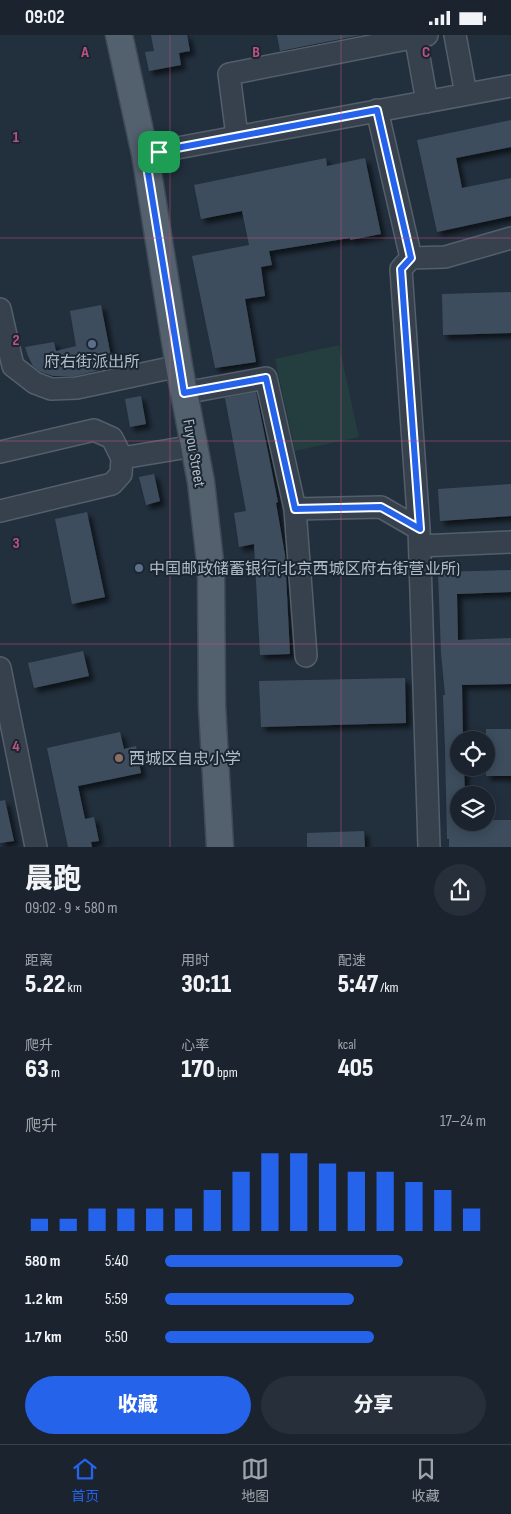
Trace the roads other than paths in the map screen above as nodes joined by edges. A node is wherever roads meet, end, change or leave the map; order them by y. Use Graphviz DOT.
graph roads {
  1 [pos="119,35"];
  2 [pos="455,35"];
  3 [pos="419,36"];
  4 [pos="511,86"];
  5 [pos="466,94"];
  6 [pos="427,102"];
  7 [pos="377,110"];
  8 [pos="237,136"];
  9 [pos="145,154"];
  10 [pos="511,238"];
  11 [pos="411,258"];
  12 [pos="0,309"];
  13 [pos="179,366"];
  14 [pos="6,367"];
  15 [pos="184,393"];
  16 [pos="194,446"];
  17 [pos="0,452"];
  18 [pos="122,458"];
  19 [pos="295,509"];
  20 [pos="0,511"];
  21 [pos="420,537"];
  22 [pos="511,542"];
  23 [pos="306,655"];
  24 [pos="0,668"];
  25 [pos="7,741"];
  26 [pos="36,847"];
  27 [pos="220,847"];
  28 [pos="429,847"];
  1 -- 9 [label="main road, Fuyou Street"];
  2 -- 5 [label="street"];
  3 -- 6 [label="street"];
  3 -- 8 [label="street"];
  4 -- 5 [label="street"];
  5 -- 6 [label="street"];
  6 -- 7 [label="street"];
  7 -- 8 [label="street"];
  7 -- 11 [label="street"];
  8 -- 9 [label="street"];
  9 -- 13 [label="main road, Fuyou Street"];
  10 -- 11 [label="street"];
  11 -- 21 [label="street"];
  12 -- 14 [label="street"];
  13 -- 14 [label="street"];
  13 -- 15 [label="main road, Fuyou Street"];
  15 -- 16 [label="main road, Fuyou Street"];
  15 -- 19 [label="street"];
  16 -- 18 [label="street"];
  16 -- 27 [label="main road, Fuyou Street"];
  17 -- 18 [label="street"];
  18 -- 20 [label="street"];
  19 -- 21 [label="street"];
  19 -- 23 [label="street"];
  21 -- 22 [label="street"];
  21 -- 28 [label="street"];
  24 -- 25 [label="street"];
  25 -- 26 [label="street"];
}
